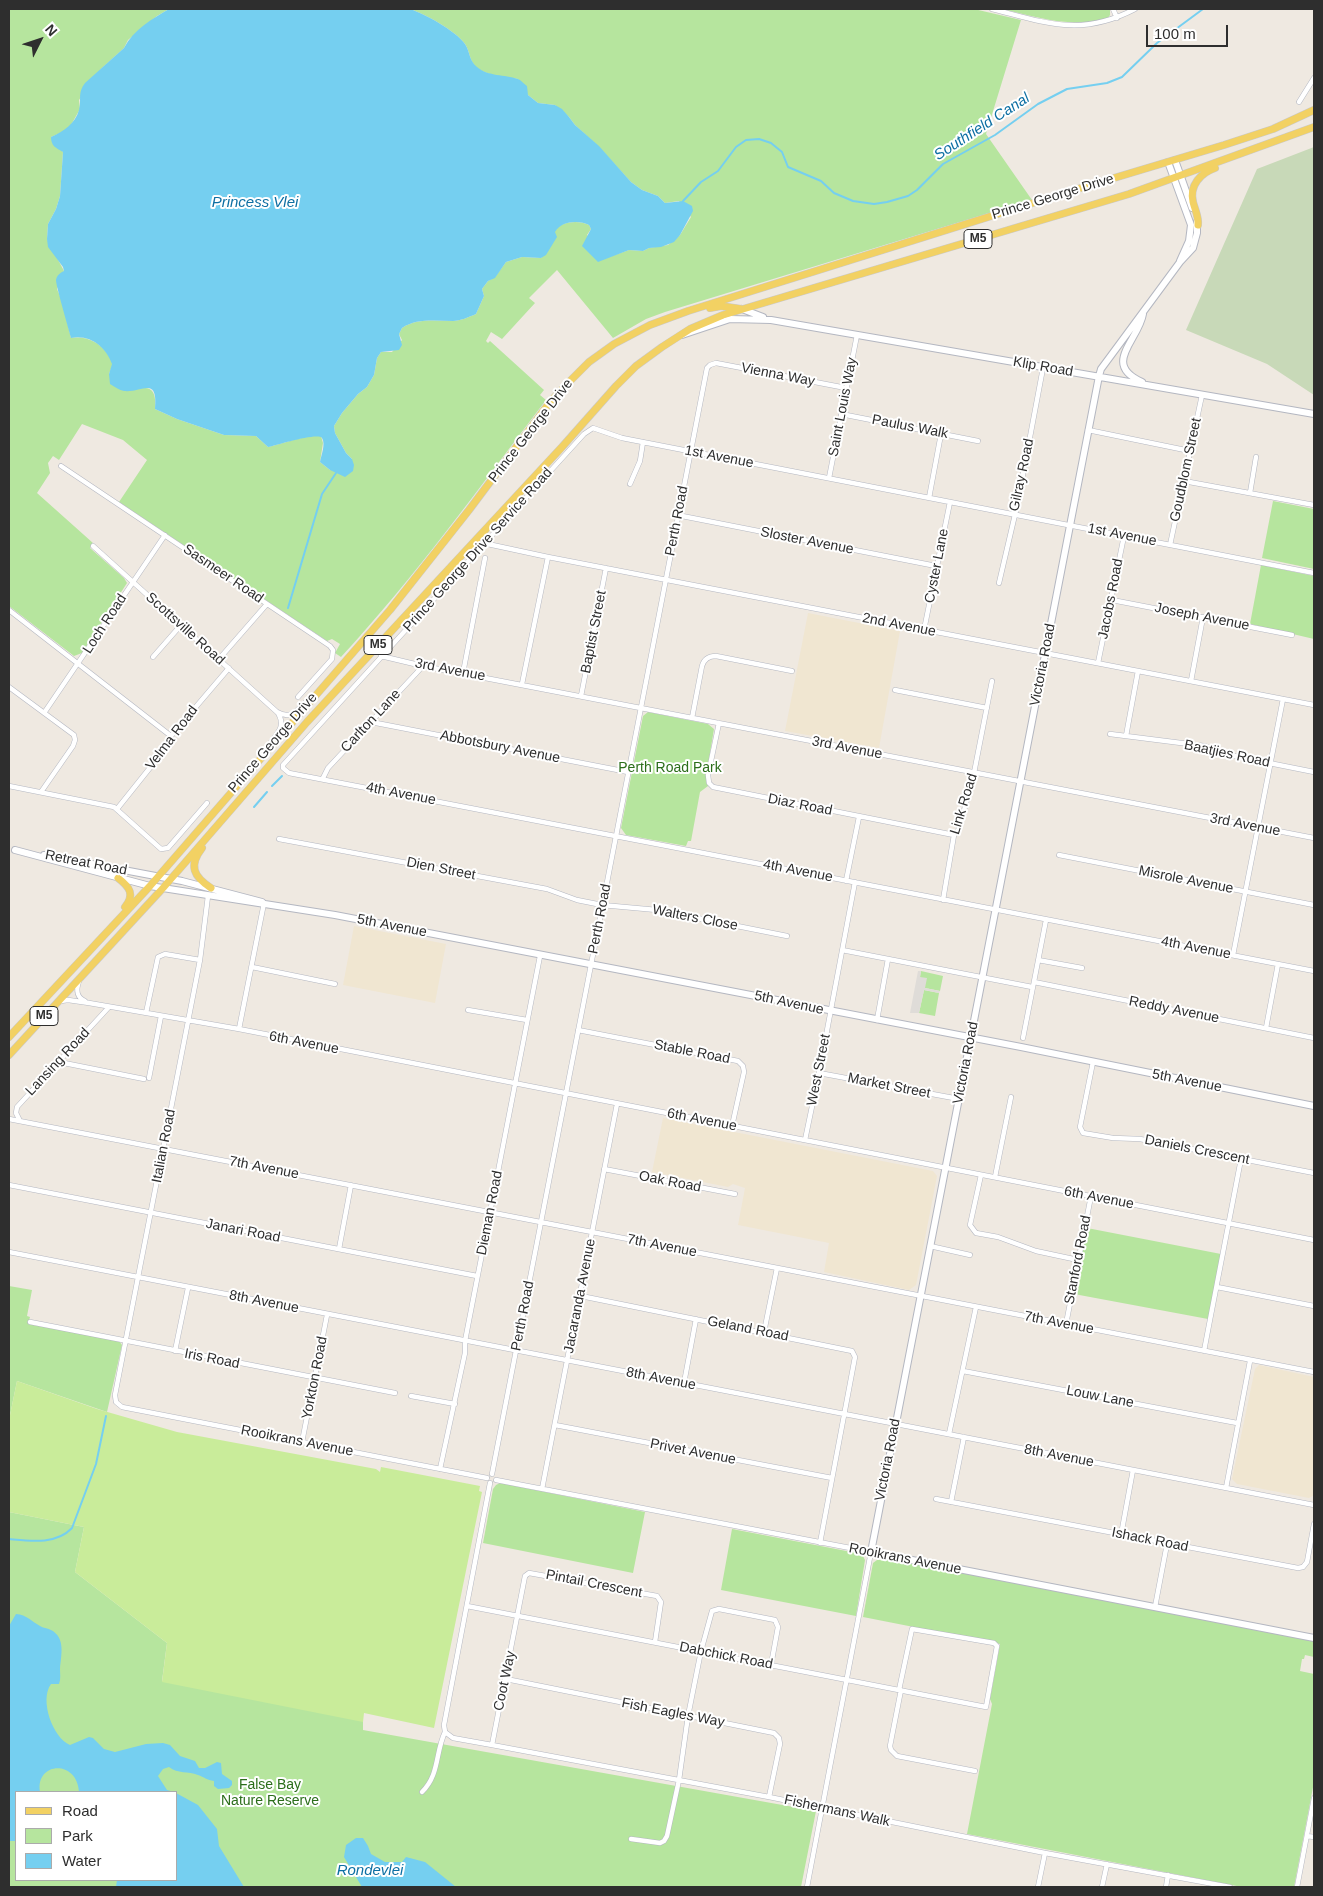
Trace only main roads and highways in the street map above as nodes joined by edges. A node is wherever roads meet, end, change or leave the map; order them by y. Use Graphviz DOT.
graph roads {
  1 [pos="1314,110"];
  2 [pos="1314,127"];
  3 [pos="1230,159"];
  4 [pos="1198,225"];
  5 [pos="742,309"];
  6 [pos="688,311"];
  7 [pos="215,827"];
  8 [pos="118,878"];
  9 [pos="211,888"];
  10 [pos="85,956"];
  11 [pos="9,1037"];
  12 [pos="9,1055"];
  1 -- 6 [label="main road, Prince George Drive / M5"];
  2 -- 3 [label="main road, Prince George Drive / M5"];
  3 -- 4 [label="main road"];
  3 -- 5 [label="main road, Prince George Drive / M5"];
  5 -- 6 [label="main road"];
  5 -- 7 [label="main road, Prince George Drive / M5"];
  6 -- 10 [label="main road, Prince George Drive / M5"];
  7 -- 9 [label="main road"];
  7 -- 12 [label="main road, Prince George Drive / M5"];
  8 -- 10 [label="main road"];
  10 -- 11 [label="main road, Prince George Drive / M5"];
}
